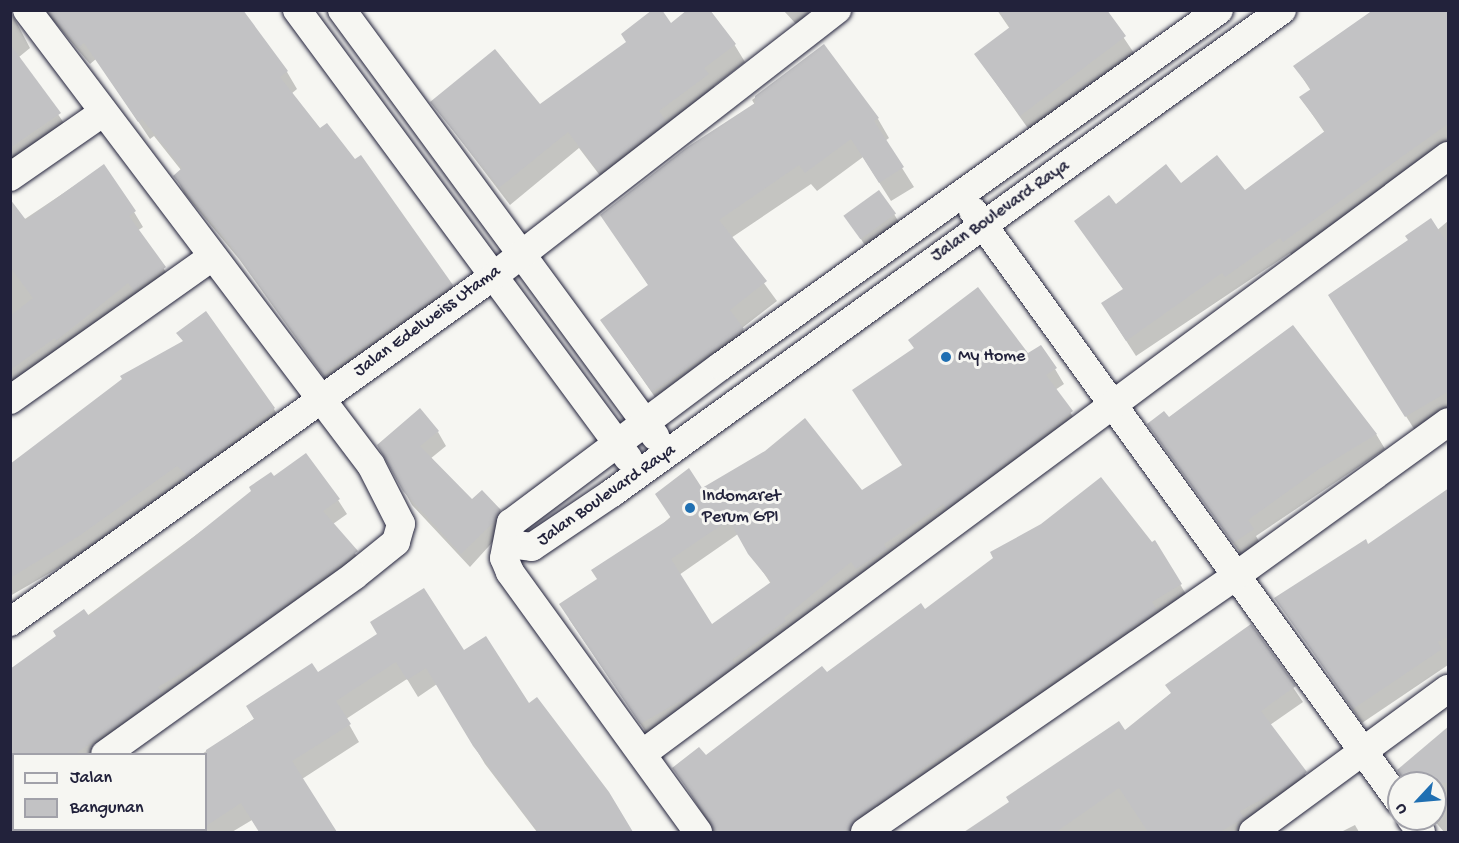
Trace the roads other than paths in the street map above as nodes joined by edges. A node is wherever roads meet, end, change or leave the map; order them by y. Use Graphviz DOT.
graph roads {
  1 [pos="27,10"];
  2 [pos="297,10"];
  3 [pos="342,10"];
  4 [pos="837,10"];
  5 [pos="1219,10"];
  6 [pos="1282,10"];
  7 [pos="104,112"];
  8 [pos="1449,156"];
  9 [pos="10,177"];
  10 [pos="962,194"];
  11 [pos="982,225"];
  12 [pos="521,254"];
  13 [pos="212,257"];
  14 [pos="495,275"];
  15 [pos="322,398"];
  16 [pos="10,400"];
  17 [pos="1110,405"];
  18 [pos="1449,422"];
  19 [pos="644,423"];
  20 [pos="618,442"];
  21 [pos="669,452"];
  22 [pos="641,473"];
  23 [pos="508,544"];
  24 [pos="1237,575"];
  25 [pos="10,622"];
  26 [pos="1449,689"];
  27 [pos="1364,751"];
  28 [pos="106,753"];
  29 [pos="642,754"];
  30 [pos="1387,784"];
  31 [pos="698,832"];
  32 [pos="865,832"];
  33 [pos="1253,832"];
  1 -- 7 [label="street"];
  2 -- 14 [label="street"];
  3 -- 12 [label="street"];
  4 -- 12 [label="street, Jalan Edelweiss Utama"];
  5 -- 10 [label="street, Jalan Boulevard Raya"];
  6 -- 11 [label="street, Jalan Boulevard Raya"];
  7 -- 9 [label="street"];
  7 -- 13 [label="street"];
  8 -- 17 [label="street"];
  10 -- 11 [label="street"];
  10 -- 19 [label="street, Jalan Boulevard Raya"];
  11 -- 17 [label="street"];
  11 -- 21 [label="street, Jalan Boulevard Raya"];
  12 -- 14 [label="street, Jalan Edelweiss Utama"];
  12 -- 19 [label="street"];
  13 -- 15 [label="street"];
  13 -- 16 [label="street"];
  14 -- 15 [label="street, Jalan Edelweiss Utama"];
  14 -- 20 [label="street"];
  15 -- 25 [label="street, Jalan Edelweiss Utama"];
  15 -- 28 [label="street"];
  17 -- 24 [label="street"];
  17 -- 29 [label="street"];
  18 -- 24 [label="street"];
  19 -- 20 [label="street, Jalan Boulevard Raya"];
  19 -- 21 [label="street"];
  20 -- 22 [label="street"];
  20 -- 23 [label="street, Jalan Boulevard Raya"];
  21 -- 22 [label="street, Jalan Boulevard Raya"];
  22 -- 23 [label="street, Jalan Boulevard Raya"];
  23 -- 29 [label="street"];
  24 -- 27 [label="street"];
  24 -- 32 [label="street"];
  26 -- 27 [label="street"];
  27 -- 30 [label="street"];
  27 -- 33 [label="street"];
  29 -- 31 [label="street"];
}
